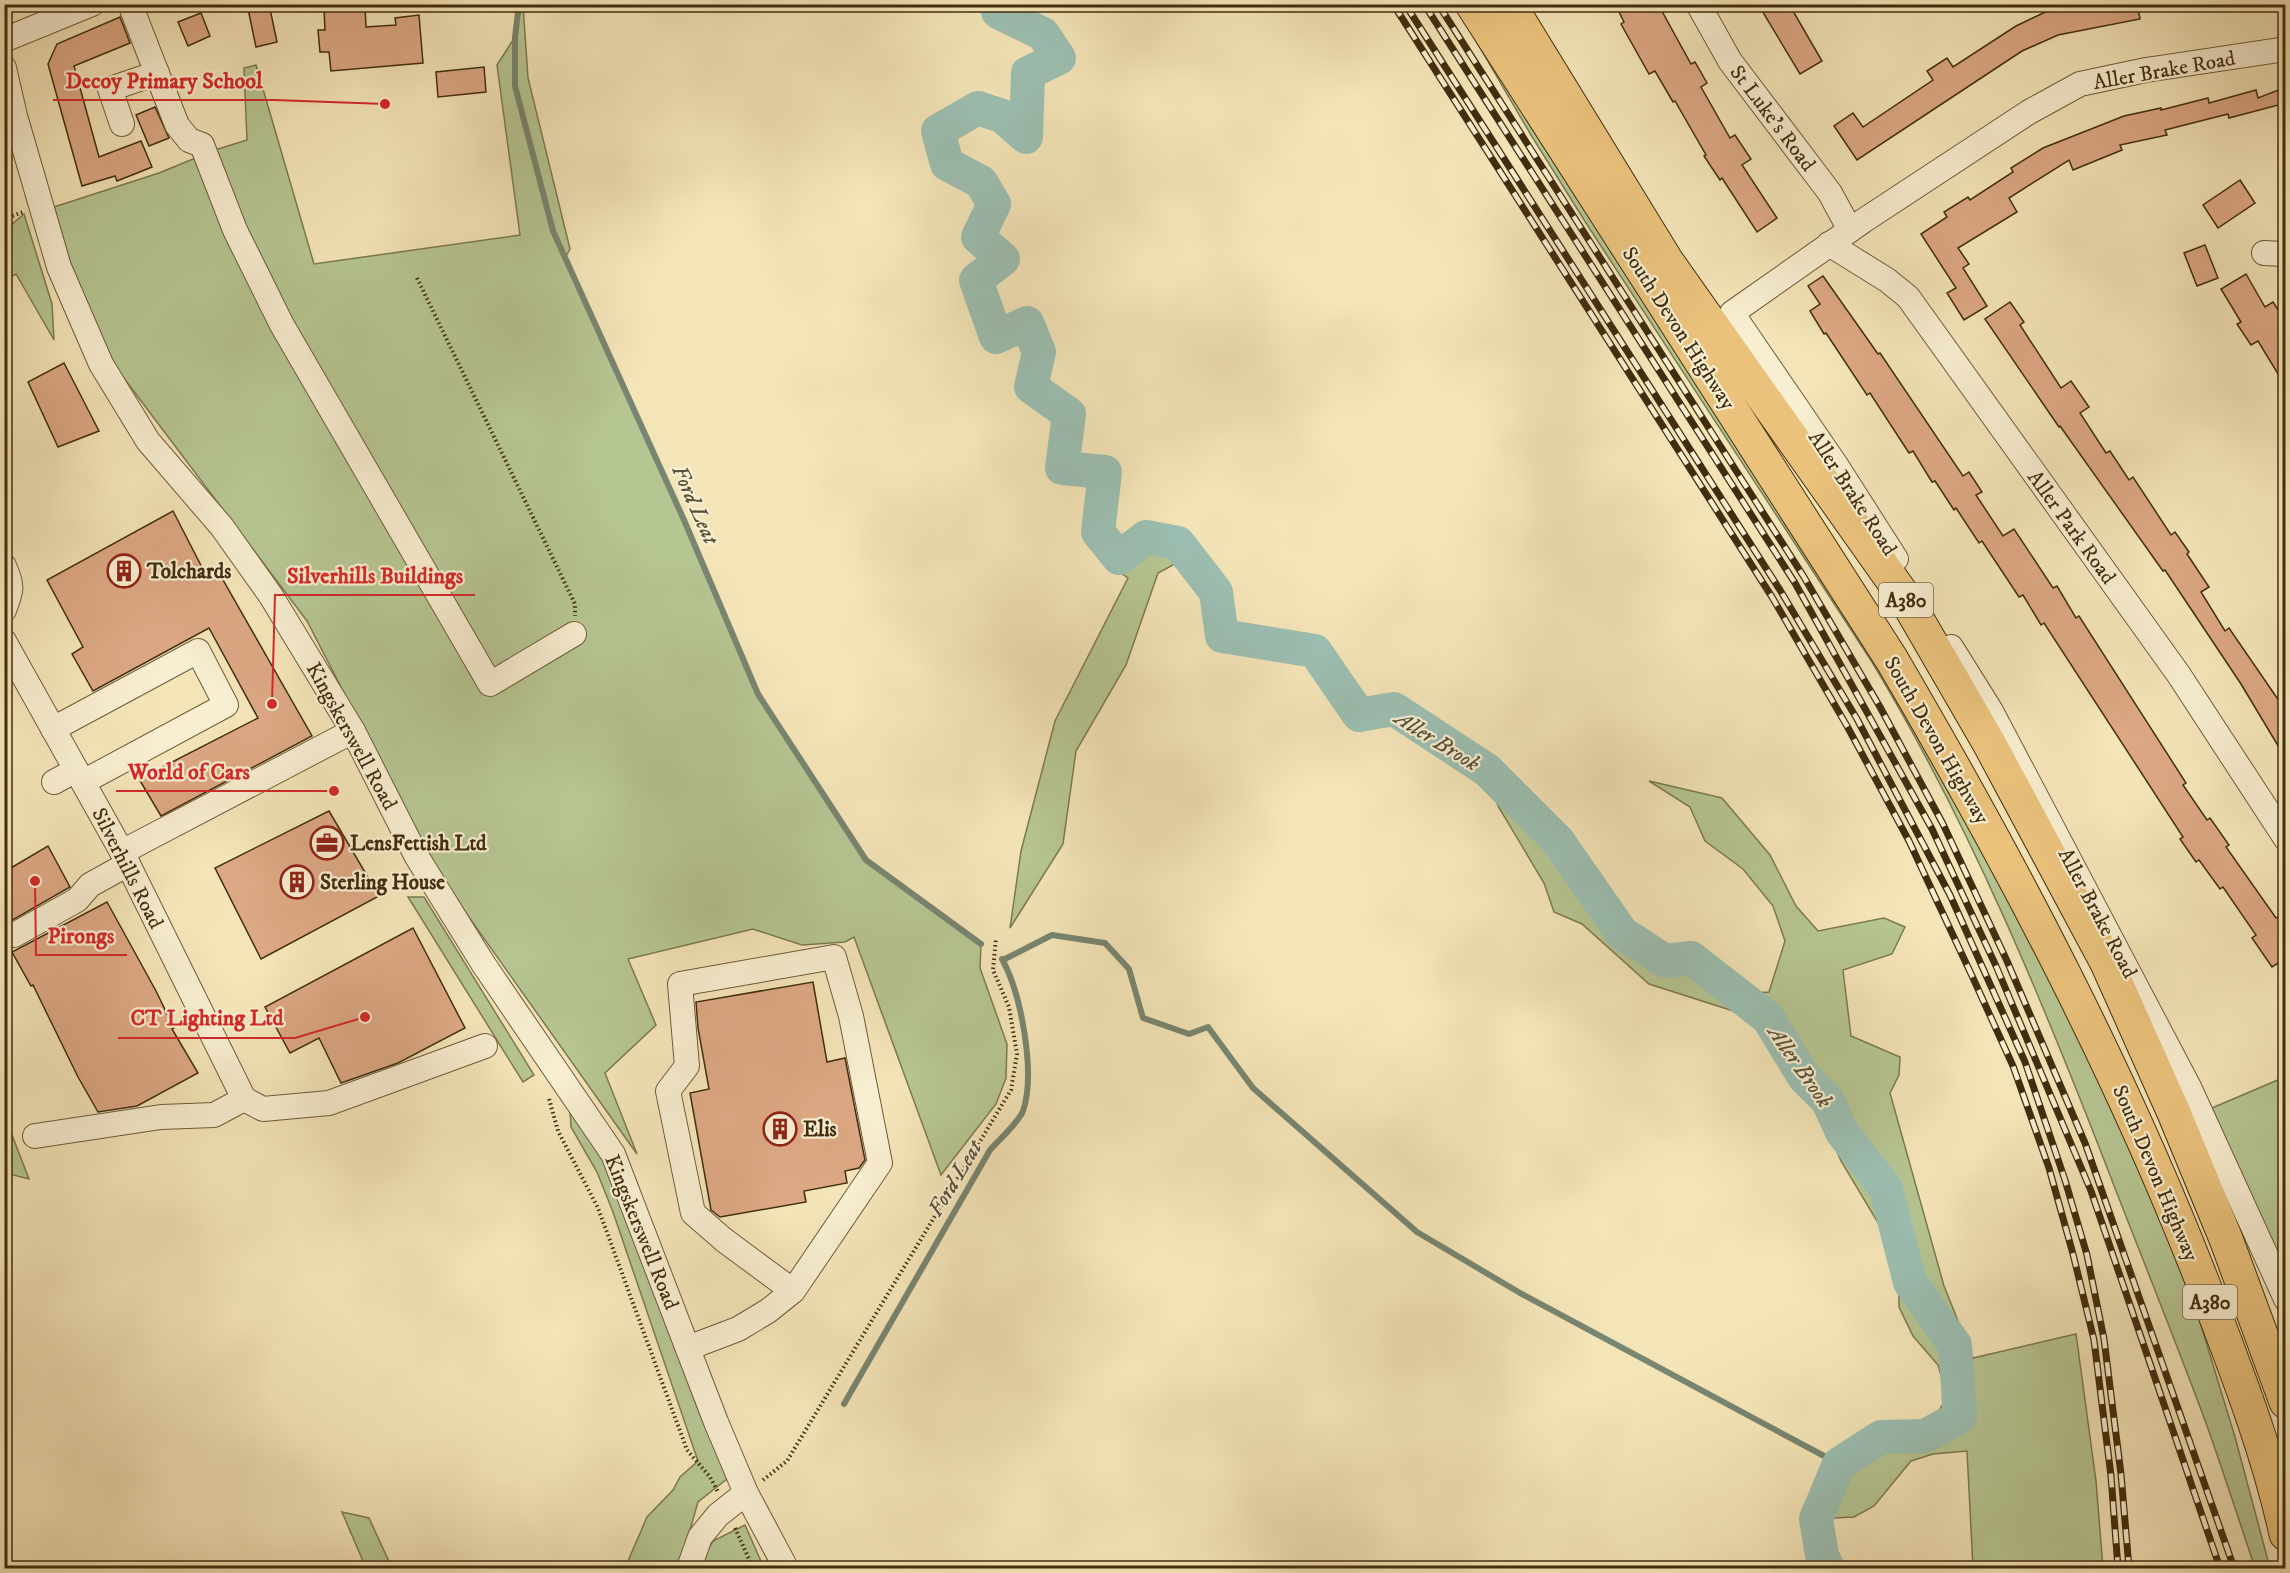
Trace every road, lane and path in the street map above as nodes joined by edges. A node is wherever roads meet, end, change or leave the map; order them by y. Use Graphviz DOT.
graph roads {
  1 [pos="92,4"];
  2 [pos="130,4"];
  3 [pos="1472,4"];
  4 [pos="1509,4"];
  5 [pos="1698,4"];
  6 [pos="4,40"];
  7 [pos="2286,49"];
  8 [pos="4,68"];
  9 [pos="157,73"];
  10 [pos="122,124"];
  11 [pos="1850,230"];
  12 [pos="1829,244"];
  13 [pos="417,278"];
  14 [pos="4,566"];
  15 [pos="4,610"];
  16 [pos="574,634"];
  17 [pos="4,641"];
  18 [pos="14,679"];
  19 [pos="53,729"];
  20 [pos="353,731"];
  21 [pos="80,776"];
  22 [pos="54,782"];
  23 [pos="2286,839"];
  24 [pos="125,858"];
  25 [pos="14,935"];
  26 [pos="996,938"];
  27 [pos="485,1046"];
  28 [pos="555,1068"];
  29 [pos="244,1099"];
  30 [pos="35,1136"];
  31 [pos="792,1291"];
  32 [pos="2286,1299"];
  33 [pos="688,1348"];
  34 [pos="2286,1402"];
  35 [pos="746,1493"];
  36 [pos="726,1509"];
  37 [pos="2286,1534"];
  38 [pos="688,1569"];
  39 [pos="753,1569"];
  40 [pos="786,1569"];
  1 -- 6 [label="street"];
  2 -- 9 [label="street"];
  3 -- 37 [label="highway, South Devon Highway / A380"];
  4 -- 34 [label="highway, South Devon Highway / A380"];
  5 -- 11 [label="street, St Luke's Road"];
  7 -- 11 [label="street, Aller Brake Road"];
  8 -- 20 [label="street, Kingskerswell Road"];
  9 -- 10 [label="street"];
  9 -- 16 [label="street"];
  11 -- 12 [label="street, Aller Brake Road"];
  12 -- 23 [label="street, Aller Park Road"];
  12 -- 32 [label="street, Aller Brake Road"];
  13 -- 16 [label="path"];
  14 -- 15 [label="street"];
  17 -- 18 [label="street, Silverhills Road"];
  18 -- 19 [label="street, Silverhills Road"];
  19 -- 21 [label="street, Silverhills Road"];
  19 -- 21 [label="street"];
  20 -- 24 [label="street"];
  20 -- 28 [label="street, Kingskerswell Road"];
  21 -- 22 [label="street"];
  21 -- 24 [label="street, Silverhills Road"];
  24 -- 25 [label="street"];
  24 -- 29 [label="street, Silverhills Road"];
  26 -- 35 [label="path"];
  27 -- 29 [label="street"];
  28 -- 33 [label="street, Kingskerswell Road"];
  28 -- 36 [label="path"];
  29 -- 30 [label="street"];
  31 -- 31 [label="street"];
  31 -- 33 [label="street"];
  33 -- 35 [label="street, Kingskerswell Road"];
  35 -- 36 [label="street"];
  35 -- 40 [label="street, Kingskerswell Road"];
  36 -- 38 [label="street"];
  36 -- 39 [label="path"];
}
